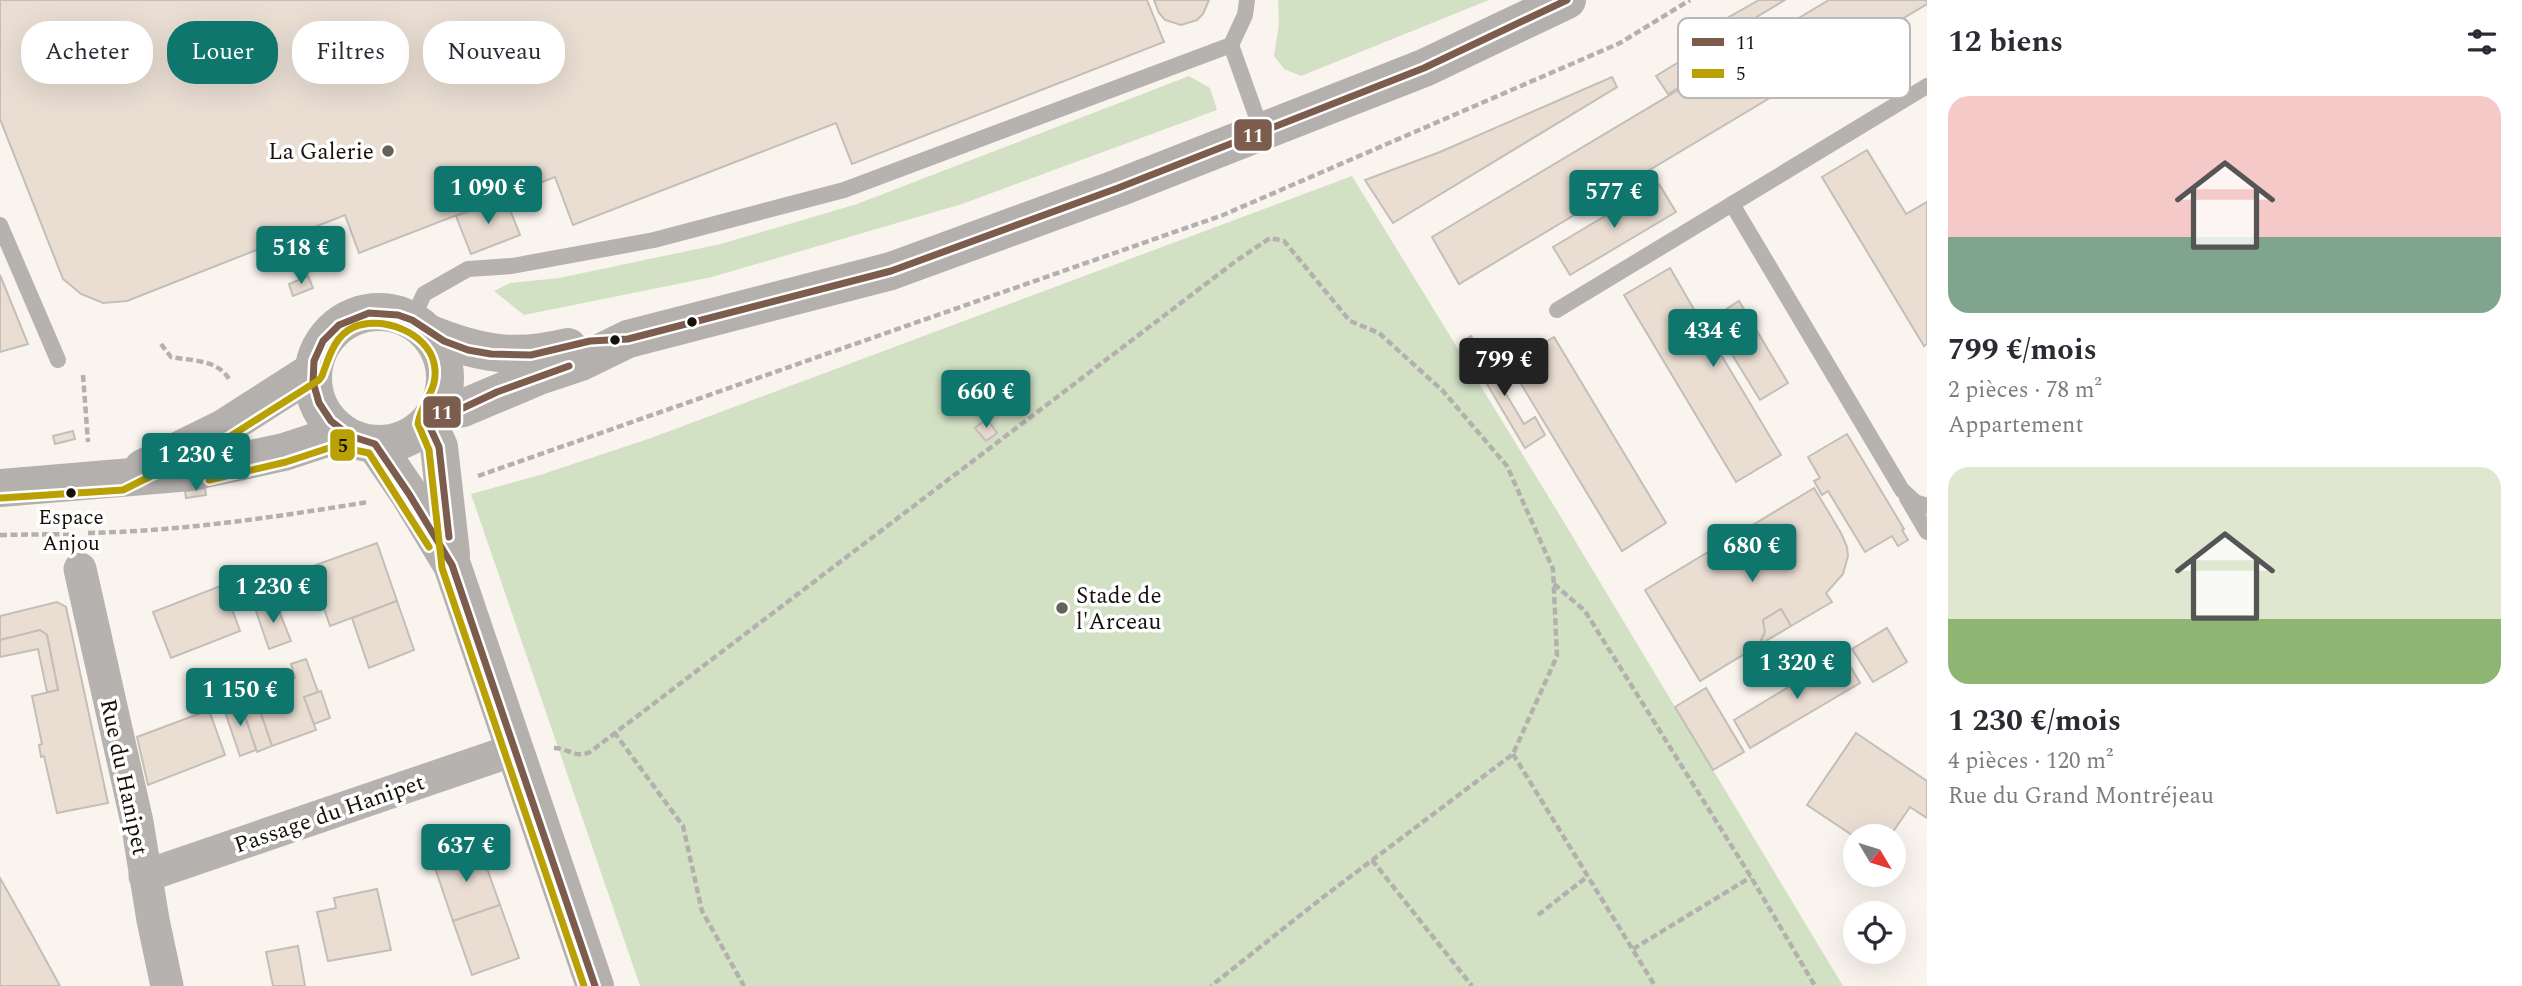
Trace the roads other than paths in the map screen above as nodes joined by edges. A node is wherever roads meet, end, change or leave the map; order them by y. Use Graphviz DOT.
graph roads {
  1 [pos="1247,0"];
  2 [pos="1567,0"];
  3 [pos="1231,45"];
  4 [pos="1927,86"];
  5 [pos="1910,96"];
  6 [pos="1907,98"];
  7 [pos="1262,132"];
  8 [pos="1732,204"];
  9 [pos="0,225"];
  10 [pos="1557,310"];
  11 [pos="421,327"];
  12 [pos="628,339"];
  13 [pos="58,360"];
  14 [pos="313,371"];
  15 [pos="432,418"];
  16 [pos="359,439"];
  17 [pos="119,480"];
  18 [pos="0,488"];
  19 [pos="1902,490"];
  20 [pos="1927,506"];
  21 [pos="1927,532"];
  22 [pos="452,565"];
  23 [pos="80,569"];
  24 [pos="532,749"];
  25 [pos="145,876"];
  26 [pos="167,986"];
  27 [pos="595,986"];
  1 -- 3 [label="lane"];
  2 -- 7 [label="street"];
  3 -- 7 [label="lane"];
  3 -- 11 [label="lane"];
  4 -- 5 [label="lane"];
  6 -- 8 [label="lane"];
  7 -- 12 [label="street"];
  8 -- 10 [label="lane"];
  8 -- 19 [label="lane"];
  9 -- 13 [label="lane"];
  11 -- 12 [label="street"];
  11 -- 14 [label="street"];
  11 -- 15 [label="street"];
  12 -- 15 [label="street"];
  14 -- 16 [label="street"];
  14 -- 17 [label="street"];
  15 -- 16 [label="street"];
  15 -- 22 [label="street"];
  16 -- 17 [label="street"];
  16 -- 22 [label="street"];
  17 -- 18 [label="street"];
  19 -- 20 [label="lane"];
  19 -- 21 [label="lane"];
  22 -- 24 [label="street"];
  23 -- 25 [label="street, Rue du Hanipet"];
  24 -- 25 [label="street, Passage du Hanipet"];
  24 -- 27 [label="street"];
  25 -- 26 [label="street, Rue du Hanipet"];
}
